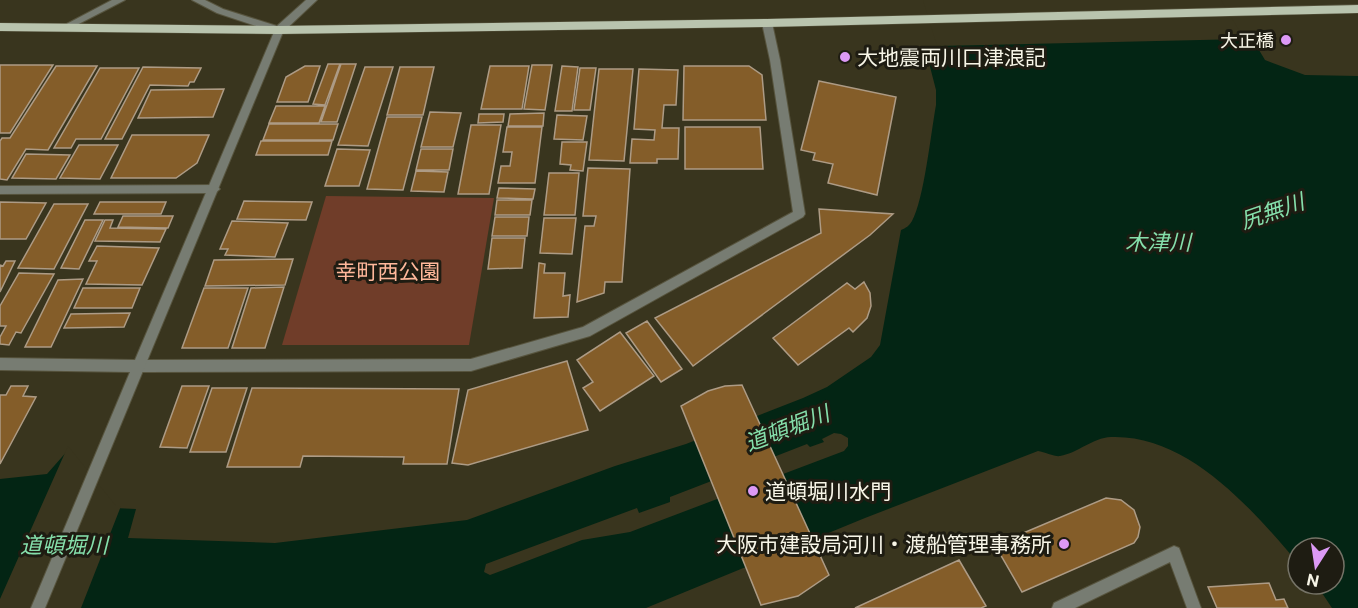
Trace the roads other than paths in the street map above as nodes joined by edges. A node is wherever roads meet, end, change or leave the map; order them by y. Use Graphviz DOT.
graph roads {
  1 [pos="120,0"];
  2 [pos="196,0"];
  3 [pos="312,0"];
  4 [pos="1358,9"];
  5 [pos="766,23"];
  6 [pos="0,27"];
  7 [pos="64,28"];
  8 [pos="279,30"];
  9 [pos="215,189"];
  10 [pos="0,190"];
  11 [pos="0,364"];
  12 [pos="140,366"];
  13 [pos="38,608"];
  14 [pos="1059,608"];
  15 [pos="1194,608"];
  1 -- 7 [label="street"];
  2 -- 8 [label="street"];
  3 -- 8 [label="street"];
  4 -- 5 [label="main road"];
  5 -- 8 [label="main road"];
  5 -- 12 [label="street"];
  6 -- 7 [label="main road"];
  7 -- 8 [label="main road"];
  8 -- 9 [label="street"];
  9 -- 10 [label="street"];
  9 -- 12 [label="street"];
  11 -- 12 [label="street"];
  12 -- 13 [label="street"];
  14 -- 15 [label="street"];
}
